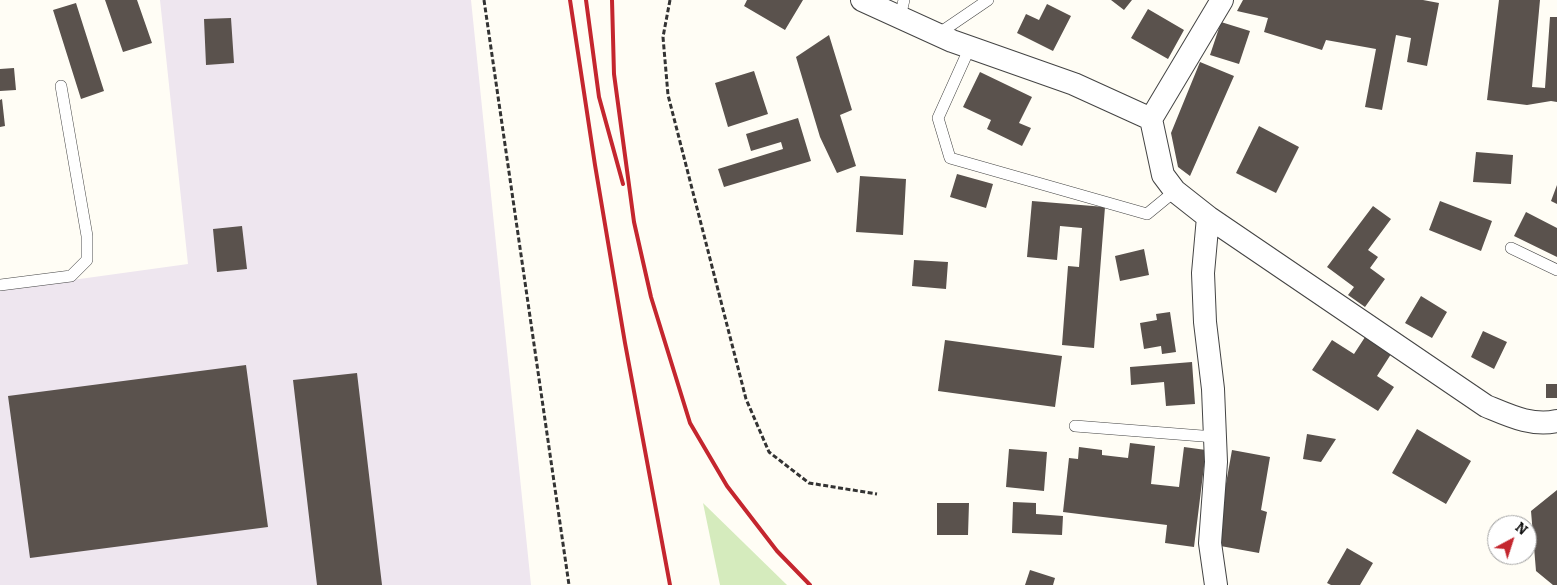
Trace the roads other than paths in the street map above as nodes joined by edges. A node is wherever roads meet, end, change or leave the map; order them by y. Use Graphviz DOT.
graph roads {
  1 [pos="862,0"];
  2 [pos="988,0"];
  3 [pos="1222,0"];
  4 [pos="902,9"];
  5 [pos="938,34"];
  6 [pos="970,47"];
  7 [pos="61,86"];
  8 [pos="1151,119"];
  9 [pos="1175,190"];
  10 [pos="1208,217"];
  11 [pos="1512,248"];
  12 [pos="1557,270"];
  13 [pos="0,285"];
  14 [pos="1557,421"];
  15 [pos="1075,426"];
  16 [pos="1215,437"];
  17 [pos="1216,585"];
  1 -- 4 [label="street"];
  2 -- 5 [label="lane"];
  3 -- 8 [label="street"];
  4 -- 5 [label="street"];
  5 -- 6 [label="street"];
  6 -- 8 [label="street"];
  6 -- 9 [label="lane"];
  7 -- 13 [label="lane"];
  8 -- 9 [label="street"];
  9 -- 10 [label="street"];
  10 -- 14 [label="street"];
  10 -- 16 [label="street"];
  11 -- 12 [label="lane"];
  15 -- 16 [label="lane"];
  16 -- 17 [label="street"];
}
